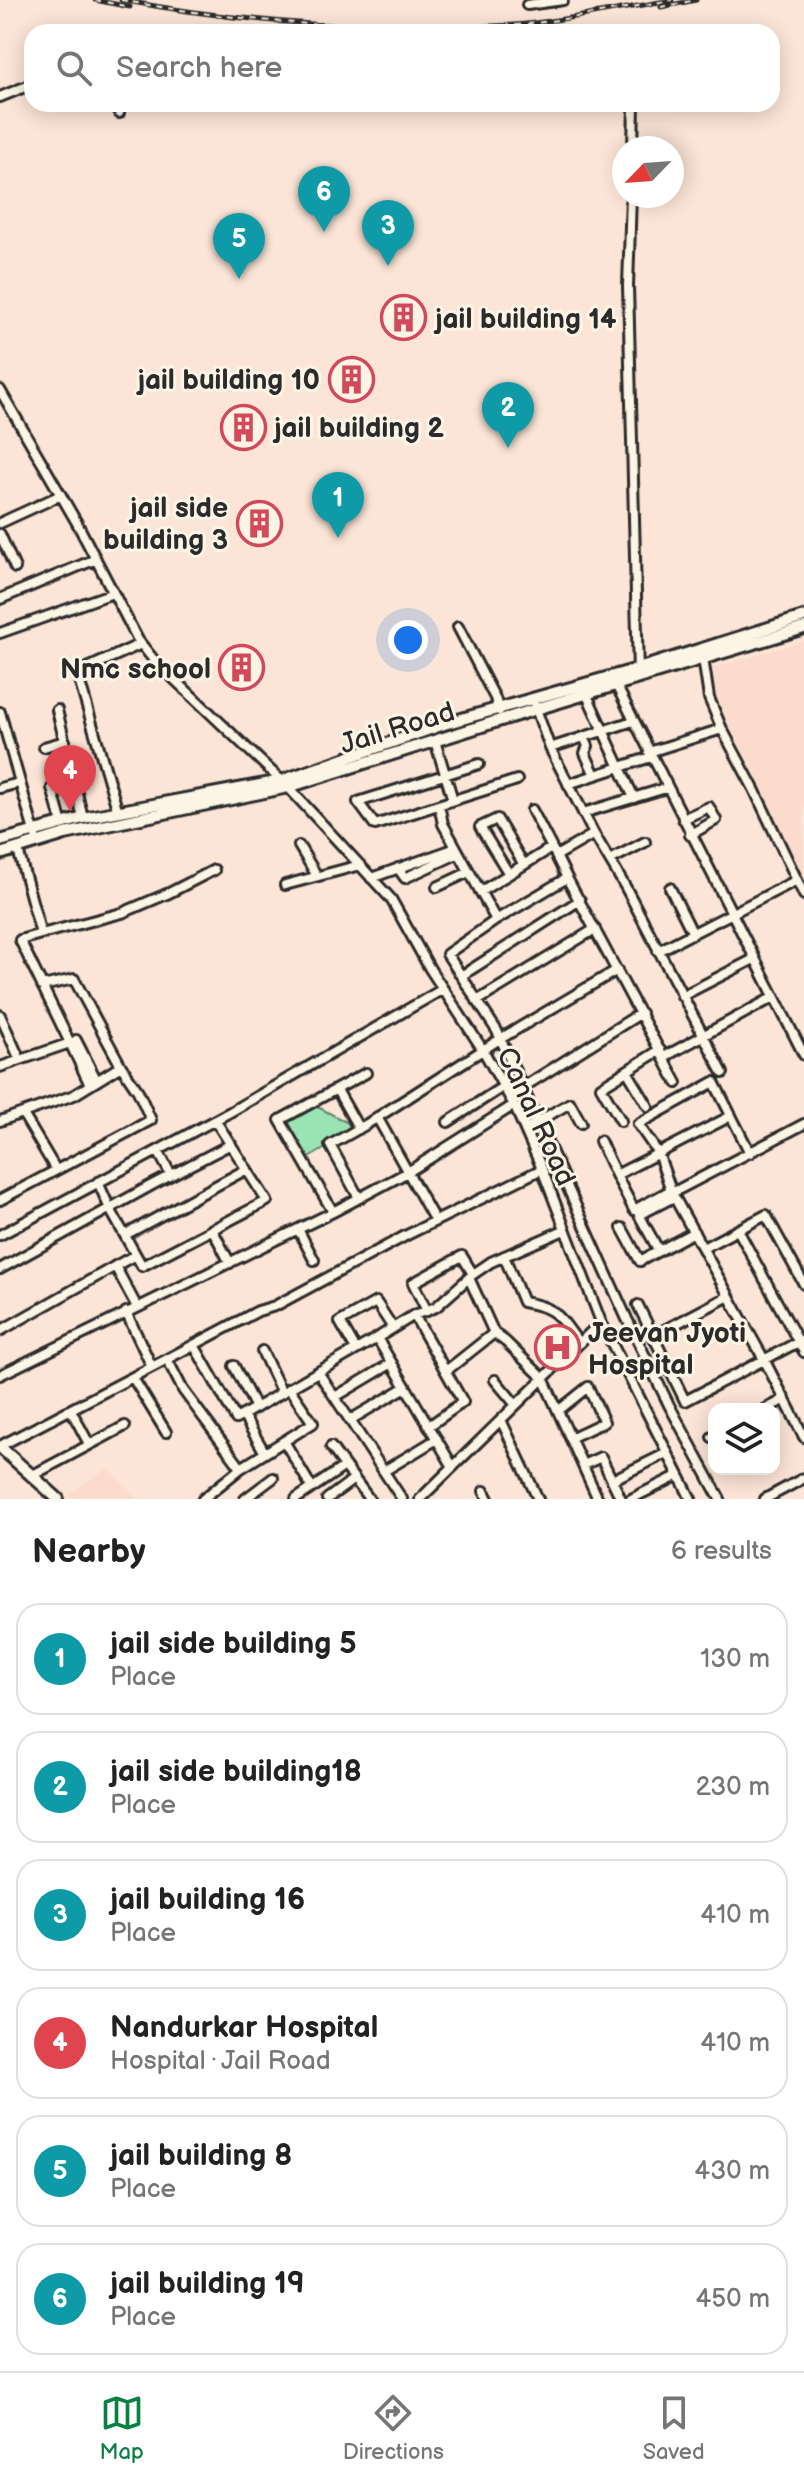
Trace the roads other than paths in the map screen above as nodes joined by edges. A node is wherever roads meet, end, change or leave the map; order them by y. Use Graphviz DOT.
graph roads {
  1 [pos="563,0"];
  2 [pos="527,5"];
  3 [pos="24,87"];
  4 [pos="0,97"];
  5 [pos="634,112"];
  6 [pos="633,136"];
  7 [pos="631,208"];
  8 [pos="0,390"];
  9 [pos="61,495"];
  10 [pos="0,523"];
  11 [pos="0,534"];
  12 [pos="96,559"];
  13 [pos="15,568"];
  14 [pos="113,593"];
  15 [pos="0,599"];
  16 [pos="804,617"];
  17 [pos="458,627"];
  18 [pos="804,628"];
  19 [pos="0,633"];
  20 [pos="758,636"];
  21 [pos="141,644"];
  22 [pos="703,658"];
  23 [pos="638,673"];
  24 [pos="614,680"];
  25 [pos="586,693"];
  26 [pos="534,703"];
  27 [pos="498,708"];
  28 [pos="57,710"];
  29 [pos="0,716"];
  30 [pos="502,720"];
  31 [pos="633,721"];
  32 [pos="722,729"];
  33 [pos="603,731"];
  34 [pos="584,737"];
  35 [pos="65,741"];
  36 [pos="435,741"];
  37 [pos="44,747"];
  38 [pos="550,748"];
  39 [pos="650,754"];
  40 [pos="479,764"];
  41 [pos="620,767"];
  42 [pos="445,775"];
  43 [pos="595,775"];
  44 [pos="517,780"];
  45 [pos="19,783"];
  46 [pos="284,784"];
  47 [pos="568,784"];
  48 [pos="0,788"];
  49 [pos="52,788"];
  50 [pos="666,788"];
  51 [pos="634,798"];
  52 [pos="453,800"];
  53 [pos="439,805"];
  54 [pos="532,810"];
  55 [pos="118,812"];
  56 [pos="583,813"];
  57 [pos="83,818"];
  58 [pos="683,819"];
  59 [pos="62,824"];
  60 [pos="34,832"];
  61 [pos="594,834"];
  62 [pos="690,835"];
  63 [pos="0,841"];
  64 [pos="645,842"];
  65 [pos="38,844"];
  66 [pos="299,846"];
  67 [pos="18,850"];
  68 [pos="458,850"];
  69 [pos="554,852"];
  70 [pos="0,854"];
  71 [pos="610,860"];
  72 [pos="360,865"];
  73 [pos="524,865"];
  74 [pos="214,870"];
  75 [pos="469,872"];
  76 [pos="509,874"];
  77 [pos="317,876"];
  78 [pos="371,878"];
  79 [pos="567,878"];
  80 [pos="797,880"];
  81 [pos="285,885"];
  82 [pos="437,887"];
  83 [pos="670,888"];
  84 [pos="480,892"];
  85 [pos="804,895"];
  86 [pos="580,900"];
  87 [pos="731,914"];
  88 [pos="496,920"];
  89 [pos="595,929"];
  90 [pos="41,934"];
  91 [pos="693,934"];
  92 [pos="658,951"];
  93 [pos="754,959"];
  94 [pos="617,970"];
  95 [pos="461,976"];
  96 [pos="42,986"];
  97 [pos="443,989"];
  98 [pos="682,996"];
  99 [pos="774,997"];
  100 [pos="477,1001"];
  101 [pos="641,1013"];
  102 [pos="0,1015"];
  103 [pos="4,1031"];
  104 [pos="703,1036"];
  105 [pos="500,1039"];
  106 [pos="801,1040"];
  107 [pos="73,1041"];
  108 [pos="483,1050"];
  109 [pos="662,1053"];
  110 [pos="804,1055"];
  111 [pos="20,1060"];
  112 [pos="121,1066"];
  113 [pos="0,1067"];
  114 [pos="627,1071"];
  115 [pos="366,1073"];
  116 [pos="723,1073"];
  117 [pos="94,1083"];
  118 [pos="677,1083"];
  119 [pos="504,1086"];
  120 [pos="523,1087"];
  121 [pos="337,1090"];
  122 [pos="509,1096"];
  123 [pos="514,1105"];
  124 [pos="648,1106"];
  125 [pos="23,1114"];
  126 [pos="731,1116"];
  127 [pos="377,1117"];
  128 [pos="215,1120"];
  129 [pos="0,1121"];
  130 [pos="621,1121"];
  131 [pos="448,1122"];
  132 [pos="538,1122"];
  133 [pos="581,1123"];
  134 [pos="804,1124"];
  135 [pos="359,1129"];
  136 [pos="525,1129"];
  137 [pos="600,1141"];
  138 [pos="231,1144"];
  139 [pos="158,1151"];
  140 [pos="658,1153"];
  141 [pos="750,1153"];
  142 [pos="247,1169"];
  143 [pos="542,1169"];
  144 [pos="56,1170"];
  145 [pos="408,1172"];
  146 [pos="171,1175"];
  147 [pos="616,1175"];
  148 [pos="98,1182"];
  149 [pos="672,1193"];
  150 [pos="359,1198"];
  151 [pos="0,1200"];
  152 [pos="110,1209"];
  153 [pos="333,1212"];
  154 [pos="435,1221"];
  155 [pos="622,1228"];
  156 [pos="212,1229"];
  157 [pos="298,1229"];
  158 [pos="564,1230"];
  159 [pos="738,1230"];
  160 [pos="694,1232"];
  161 [pos="0,1235"];
  162 [pos="125,1235"];
  163 [pos="703,1248"];
  164 [pos="659,1251"];
  165 [pos="135,1255"];
  166 [pos="504,1256"];
  167 [pos="314,1260"];
  168 [pos="230,1263"];
  169 [pos="115,1266"];
  170 [pos="0,1269"];
  171 [pos="471,1276"];
  172 [pos="804,1284"];
  173 [pos="729,1296"];
  174 [pos="638,1305"];
  175 [pos="137,1307"];
  176 [pos="427,1311"];
  177 [pos="126,1312"];
  178 [pos="414,1315"];
  179 [pos="601,1322"];
  180 [pos="393,1328"];
  181 [pos="0,1331"];
  182 [pos="494,1333"];
  183 [pos="653,1336"];
  184 [pos="377,1338"];
  185 [pos="801,1341"];
  186 [pos="579,1343"];
  187 [pos="194,1345"];
  188 [pos="356,1350"];
  189 [pos="262,1351"];
  190 [pos="804,1352"];
  191 [pos="167,1359"];
  192 [pos="764,1360"];
  193 [pos="392,1363"];
  194 [pos="234,1366"];
  195 [pos="152,1367"];
  196 [pos="446,1371"];
  197 [pos="318,1372"];
  198 [pos="0,1375"];
  199 [pos="133,1378"];
  200 [pos="543,1378"];
  201 [pos="495,1380"];
  202 [pos="406,1387"];
  203 [pos="286,1390"];
  204 [pos="335,1397"];
  205 [pos="785,1399"];
  206 [pos="777,1403"];
  207 [pos="516,1405"];
  208 [pos="256,1408"];
  209 [pos="71,1410"];
  210 [pos="558,1411"];
  211 [pos="243,1415"];
  212 [pos="350,1420"];
  213 [pos="501,1420"];
  214 [pos="125,1426"];
  215 [pos="429,1426"];
  216 [pos="166,1432"];
  217 [pos="804,1437"];
  218 [pos="570,1438"];
  219 [pos="437,1439"];
  220 [pos="284,1441"];
  221 [pos="89,1444"];
  222 [pos="0,1447"];
  223 [pos="331,1447"];
  224 [pos="265,1453"];
  225 [pos="667,1453"];
  226 [pos="583,1465"];
  227 [pos="345,1466"];
  228 [pos="453,1467"];
  229 [pos="241,1468"];
  230 [pos="384,1471"];
  231 [pos="679,1475"];
  232 [pos="31,1476"];
  233 [pos="273,1478"];
  234 [pos="804,1478"];
  235 [pos="354,1479"];
  236 [pos="612,1480"];
  237 [pos="312,1488"];
  238 [pos="258,1490"];
  239 [pos="650,1495"];
  240 [pos="58,1499"];
  241 [pos="203,1499"];
  242 [pos="245,1499"];
  243 [pos="264,1499"];
  244 [pos="296,1499"];
  245 [pos="327,1499"];
  246 [pos="369,1499"];
  247 [pos="402,1499"];
  248 [pos="420,1499"];
  249 [pos="538,1499"];
  250 [pos="598,1499"];
  251 [pos="621,1499"];
  252 [pos="631,1499"];
  253 [pos="691,1499"];
  254 [pos="720,1499"];
  255 [pos="765,1499"];
  1 -- 2 [label="street"];
  3 -- 4 [label="street"];
  5 -- 6 [label="street"];
  7 -- 23 [label="street"];
  8 -- 9 [label="street, Canal Road"];
  9 -- 10 [label="street"];
  9 -- 12 [label="street, Canal Road"];
  11 -- 13 [label="street"];
  12 -- 14 [label="street, Canal Road"];
  12 -- 15 [label="street"];
  14 -- 19 [label="street"];
  14 -- 21 [label="street, Canal Road"];
  16 -- 20 [label="main road"];
  17 -- 27 [label="street"];
  18 -- 20 [label="main road, Jail Road"];
  20 -- 22 [label="main road, Jail Road"];
  20 -- 23 [label="main road"];
  21 -- 46 [label="street, Canal Road"];
  21 -- 55 [label="street"];
  22 -- 23 [label="main road, Jail Road"];
  22 -- 32 [label="street"];
  23 -- 24 [label="main road, Jail Road"];
  24 -- 25 [label="main road, Jail Road"];
  24 -- 26 [label="main road"];
  24 -- 31 [label="street"];
  25 -- 26 [label="main road, Jail Road"];
  25 -- 33 [label="street"];
  26 -- 27 [label="main road"];
  26 -- 30 [label="main road, Jail Road"];
  26 -- 38 [label="street"];
  27 -- 30 [label="street"];
  27 -- 46 [label="main road"];
  28 -- 35 [label="street"];
  29 -- 45 [label="street"];
  30 -- 36 [label="main road, Jail Road"];
  31 -- 33 [label="street"];
  31 -- 39 [label="street"];
  32 -- 39 [label="street"];
  32 -- 80 [label="street"];
  33 -- 34 [label="street"];
  33 -- 41 [label="street"];
  34 -- 38 [label="street"];
  34 -- 43 [label="street"];
  35 -- 37 [label="street"];
  35 -- 57 [label="street"];
  36 -- 42 [label="street"];
  36 -- 46 [label="main road, Jail Road"];
  38 -- 47 [label="street"];
  39 -- 41 [label="street"];
  39 -- 50 [label="street"];
  40 -- 42 [label="street"];
  41 -- 43 [label="street"];
  41 -- 51 [label="street"];
  42 -- 52 [label="street"];
  42 -- 53 [label="street"];
  43 -- 47 [label="street"];
  44 -- 52 [label="street"];
  45 -- 48 [label="street"];
  45 -- 60 [label="street"];
  46 -- 55 [label="main road"];
  46 -- 65 [label="main road, Jail Road"];
  46 -- 72 [label="street, Canal Road"];
  47 -- 56 [label="street"];
  49 -- 59 [label="street"];
  50 -- 51 [label="street"];
  50 -- 58 [label="street"];
  51 -- 56 [label="street"];
  52 -- 53 [label="street"];
  53 -- 68 [label="street"];
  54 -- 69 [label="street"];
  55 -- 57 [label="main road"];
  56 -- 61 [label="street"];
  57 -- 59 [label="main road"];
  58 -- 62 [label="street"];
  58 -- 62 [label="street"];
  59 -- 60 [label="main road"];
  60 -- 63 [label="main road"];
  60 -- 65 [label="street"];
  61 -- 69 [label="street"];
  61 -- 71 [label="street"];
  62 -- 87 [label="street"];
  64 -- 71 [label="street"];
  65 -- 67 [label="main road, Jail Road"];
  66 -- 77 [label="street"];
  67 -- 70 [label="main road, Jail Road"];
  67 -- 90 [label="street"];
  68 -- 75 [label="street"];
  68 -- 78 [label="street"];
  69 -- 73 [label="street"];
  69 -- 79 [label="street"];
  71 -- 92 [label="street"];
  72 -- 77 [label="street"];
  72 -- 78 [label="street, Canal Road"];
  73 -- 76 [label="street"];
  73 -- 76 [label="street"];
  74 -- 90 [label="street"];
  75 -- 82 [label="street"];
  75 -- 84 [label="street"];
  76 -- 84 [label="street"];
  77 -- 81 [label="street"];
  78 -- 97 [label="street, Canal Road"];
  79 -- 86 [label="street"];
  79 -- 88 [label="street"];
  80 -- 85 [label="street"];
  80 -- 87 [label="street"];
  83 -- 91 [label="street"];
  84 -- 88 [label="street"];
  86 -- 89 [label="street"];
  86 -- 95 [label="street"];
  87 -- 91 [label="street"];
  87 -- 93 [label="street"];
  88 -- 95 [label="street"];
  89 -- 94 [label="street"];
  89 -- 100 [label="street"];
  90 -- 96 [label="street"];
  91 -- 92 [label="street"];
  92 -- 98 [label="street"];
  93 -- 98 [label="street"];
  93 -- 99 [label="street"];
  94 -- 101 [label="street"];
  94 -- 105 [label="street"];
  95 -- 100 [label="street"];
  96 -- 107 [label="street"];
  96 -- 112 [label="street"];
  97 -- 108 [label="street, Canal Road"];
  97 -- 128 [label="street"];
  98 -- 104 [label="street"];
  99 -- 104 [label="street"];
  99 -- 106 [label="street"];
  100 -- 105 [label="street"];
  101 -- 109 [label="street"];
  101 -- 120 [label="street"];
  102 -- 103 [label="street"];
  103 -- 111 [label="street"];
  104 -- 109 [label="street"];
  104 -- 116 [label="street"];
  105 -- 108 [label="street"];
  105 -- 120 [label="street"];
  106 -- 110 [label="street"];
  107 -- 111 [label="street"];
  107 -- 117 [label="street"];
  108 -- 119 [label="street, Canal Road"];
  108 -- 127 [label="street"];
  109 -- 114 [label="street"];
  109 -- 118 [label="street"];
  111 -- 113 [label="street"];
  112 -- 117 [label="street"];
  112 -- 144 [label="street"];
  114 -- 124 [label="street"];
  114 -- 130 [label="street"];
  115 -- 121 [label="street"];
  117 -- 125 [label="street"];
  119 -- 122 [label="street, Canal Road"];
  119 -- 131 [label="street"];
  120 -- 122 [label="street"];
  120 -- 132 [label="street"];
  121 -- 135 [label="street"];
  121 -- 153 [label="street"];
  122 -- 123 [label="street, Canal Road"];
  123 -- 136 [label="street, Canal Road"];
  123 -- 145 [label="street"];
  125 -- 129 [label="street"];
  125 -- 144 [label="street"];
  126 -- 140 [label="street"];
  126 -- 140 [label="street"];
  126 -- 141 [label="street"];
  127 -- 135 [label="street"];
  127 -- 145 [label="street"];
  128 -- 138 [label="street"];
  128 -- 139 [label="street"];
  132 -- 133 [label="street"];
  132 -- 136 [label="street"];
  132 -- 254 [label="street"];
  134 -- 141 [label="street"];
  135 -- 150 [label="street"];
  136 -- 143 [label="street, Canal Road"];
  137 -- 147 [label="street"];
  138 -- 142 [label="street"];
  138 -- 146 [label="street"];
  139 -- 146 [label="street"];
  139 -- 148 [label="street"];
  140 -- 147 [label="street"];
  140 -- 149 [label="street"];
  141 -- 149 [label="street"];
  142 -- 156 [label="street"];
  142 -- 162 [label="street"];
  143 -- 154 [label="street"];
  143 -- 158 [label="street, Canal Road"];
  144 -- 151 [label="street"];
  145 -- 150 [label="street"];
  145 -- 154 [label="street"];
  146 -- 152 [label="street"];
  147 -- 149 [label="street"];
  148 -- 152 [label="street"];
  148 -- 161 [label="street"];
  149 -- 160 [label="street"];
  149 -- 164 [label="street"];
  150 -- 153 [label="street"];
  152 -- 162 [label="street"];
  152 -- 170 [label="street"];
  153 -- 157 [label="street"];
  154 -- 187 [label="street"];
  155 -- 164 [label="street"];
  156 -- 165 [label="street"];
  156 -- 168 [label="street"];
  157 -- 167 [label="street"];
  157 -- 168 [label="street"];
  158 -- 166 [label="street"];
  158 -- 179 [label="street, Canal Road"];
  159 -- 163 [label="street"];
  159 -- 172 [label="street"];
  159 -- 185 [label="street"];
  160 -- 163 [label="street"];
  160 -- 164 [label="street"];
  162 -- 165 [label="street"];
  163 -- 173 [label="street"];
  165 -- 169 [label="street"];
  166 -- 171 [label="street"];
  166 -- 186 [label="street"];
  168 -- 175 [label="street"];
  169 -- 175 [label="street"];
  169 -- 181 [label="street"];
  171 -- 176 [label="street"];
  171 -- 176 [label="street"];
  171 -- 182 [label="street"];
  173 -- 183 [label="street"];
  173 -- 192 [label="street"];
  174 -- 183 [label="street"];
  175 -- 177 [label="street"];
  176 -- 178 [label="street"];
  177 -- 195 [label="street"];
  177 -- 198 [label="street"];
  178 -- 180 [label="street"];
  178 -- 196 [label="street"];
  179 -- 186 [label="street"];
  179 -- 225 [label="street, Canal Road"];
  180 -- 184 [label="street"];
  180 -- 188 [label="street"];
  182 -- 196 [label="street"];
  182 -- 200 [label="street"];
  183 -- 192 [label="street"];
  184 -- 188 [label="street"];
  184 -- 193 [label="street"];
  185 -- 190 [label="street"];
  185 -- 192 [label="street"];
  186 -- 200 [label="street"];
  187 -- 191 [label="street"];
  187 -- 211 [label="street"];
  188 -- 197 [label="street"];
  189 -- 203 [label="street"];
  191 -- 195 [label="street"];
  191 -- 229 [label="street"];
  192 -- 205 [label="street"];
  193 -- 202 [label="street"];
  193 -- 204 [label="street"];
  194 -- 208 [label="street"];
  195 -- 199 [label="street"];
  196 -- 215 [label="street"];
  197 -- 203 [label="street"];
  197 -- 204 [label="street"];
  199 -- 209 [label="street"];
  199 -- 216 [label="street"];
  200 -- 207 [label="street"];
  200 -- 210 [label="street"];
  201 -- 207 [label="street"];
  202 -- 212 [label="street"];
  202 -- 215 [label="street"];
  203 -- 208 [label="street"];
  203 -- 220 [label="street"];
  204 -- 212 [label="street"];
  205 -- 206 [label="street"];
  205 -- 217 [label="street"];
  207 -- 213 [label="street"];
  208 -- 211 [label="street"];
  209 -- 221 [label="street"];
  209 -- 222 [label="street"];
  210 -- 218 [label="street"];
  210 -- 218 [label="street"];
  211 -- 224 [label="street"];
  212 -- 230 [label="street"];
  213 -- 228 [label="street"];
  213 -- 249 [label="street"];
  214 -- 221 [label="street"];
  215 -- 219 [label="street"];
  218 -- 226 [label="street"];
  219 -- 228 [label="street"];
  219 -- 230 [label="street"];
  220 -- 224 [label="street"];
  220 -- 237 [label="street"];
  221 -- 232 [label="street"];
  222 -- 232 [label="main road"];
  223 -- 227 [label="street"];
  224 -- 229 [label="street"];
  225 -- 231 [label="street, Canal Road"];
  225 -- 236 [label="street"];
  226 -- 236 [label="street"];
  226 -- 250 [label="street"];
  227 -- 235 [label="street"];
  227 -- 237 [label="street"];
  228 -- 248 [label="street"];
  229 -- 241 [label="street"];
  230 -- 247 [label="street"];
  231 -- 239 [label="street"];
  231 -- 253 [label="street, Canal Road"];
  232 -- 240 [label="main road"];
  233 -- 238 [label="street"];
  234 -- 255 [label="street"];
  235 -- 245 [label="street"];
  235 -- 246 [label="street"];
  236 -- 251 [label="street"];
  237 -- 244 [label="street"];
  238 -- 242 [label="street"];
  238 -- 243 [label="street"];
  239 -- 252 [label="street"];
}
